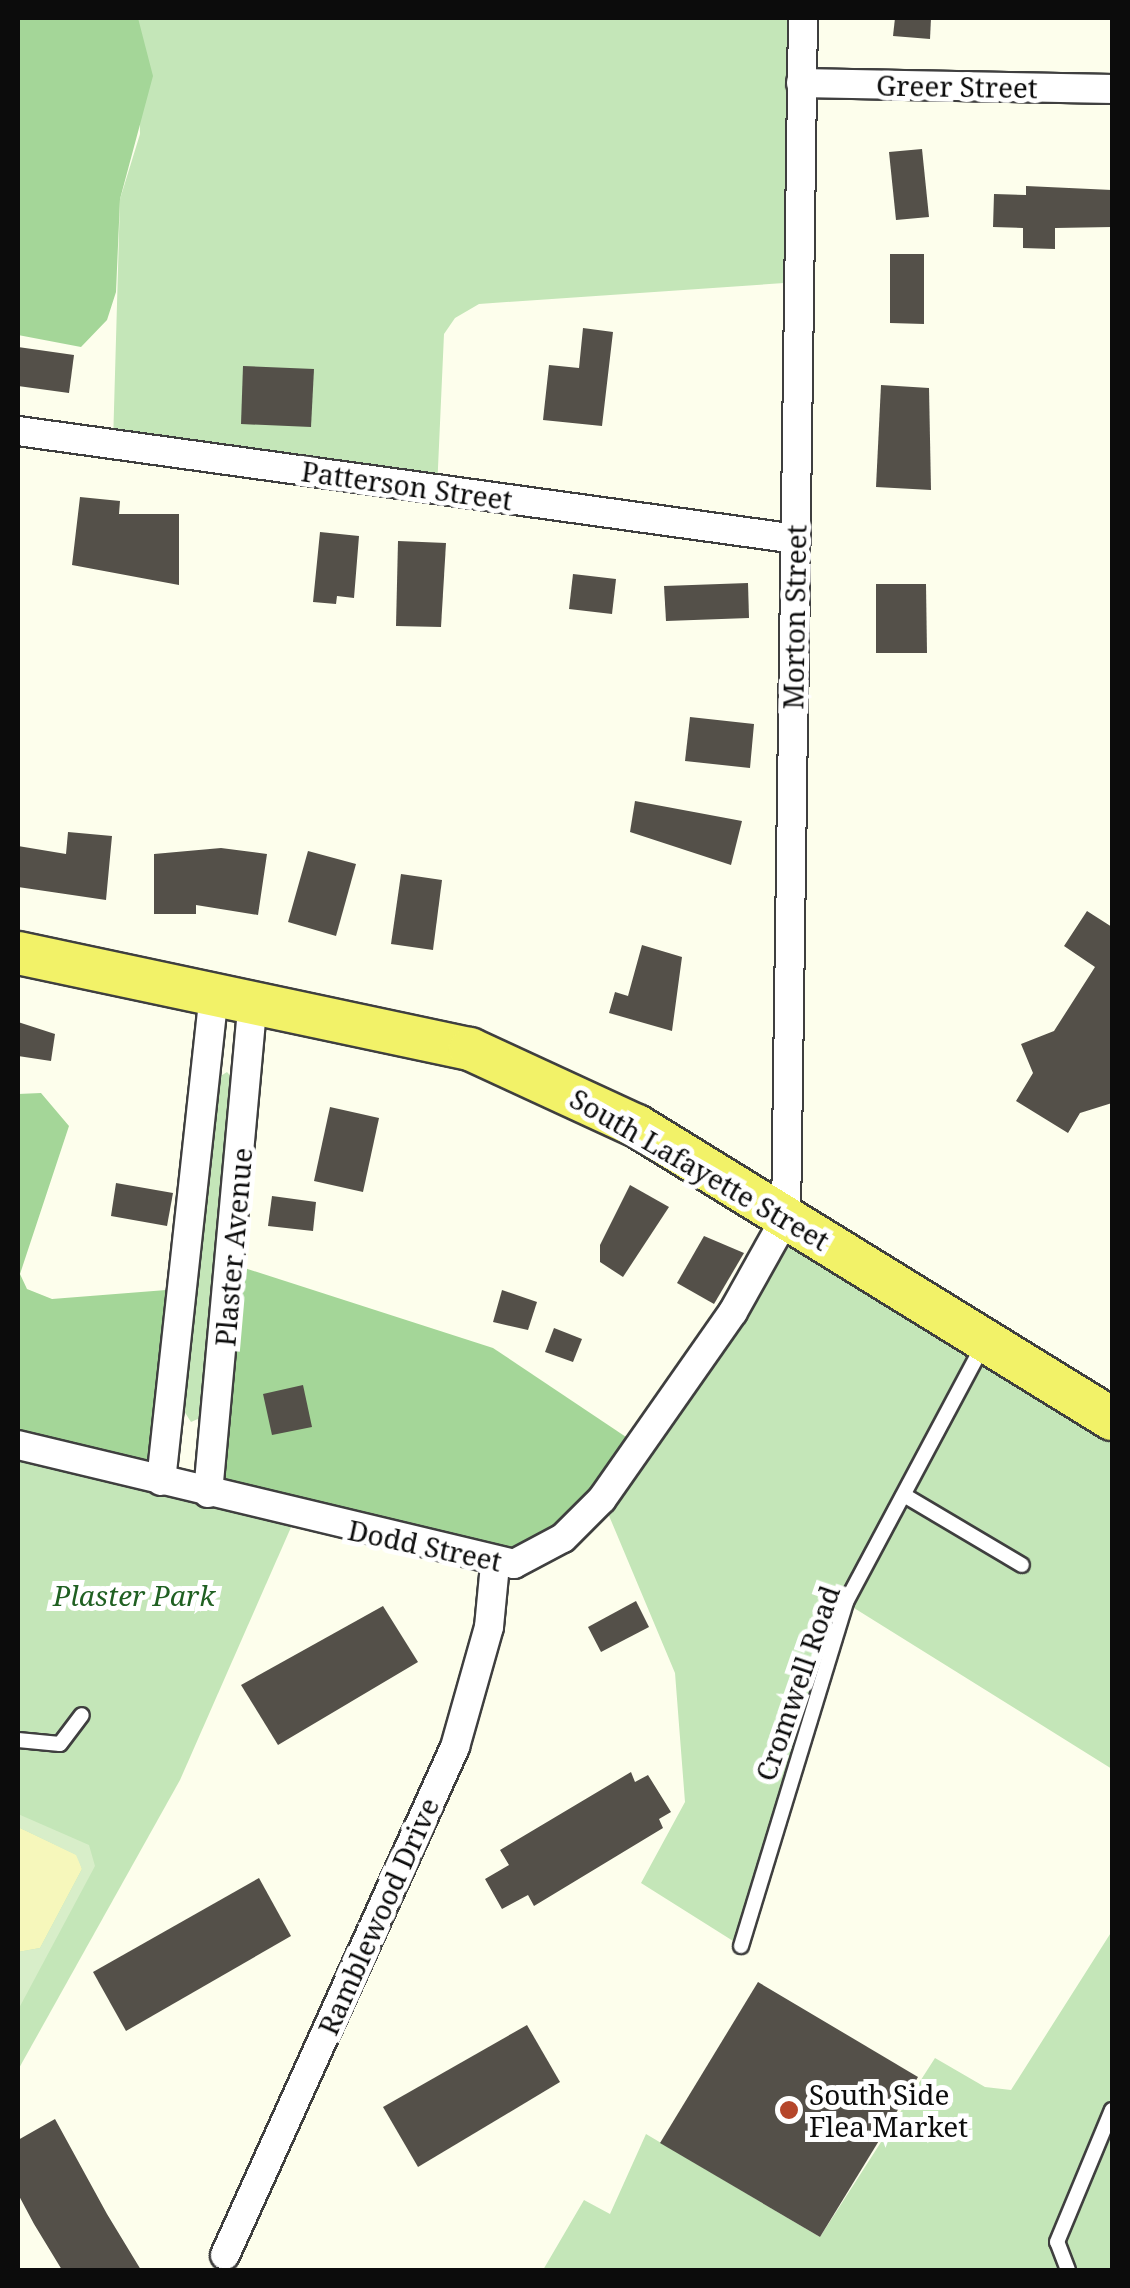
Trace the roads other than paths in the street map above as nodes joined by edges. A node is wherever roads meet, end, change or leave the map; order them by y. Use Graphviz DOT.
graph roads {
  1 [pos="803,18"];
  2 [pos="801,83"];
  3 [pos="1112,90"];
  4 [pos="18,431"];
  5 [pos="796,539"];
  6 [pos="18,953"];
  7 [pos="234,997"];
  8 [pos="786,1216"];
  9 [pos="984,1342"];
  10 [pos="1112,1419"];
  11 [pos="18,1445"];
  12 [pos="161,1481"];
  13 [pos="208,1494"];
  14 [pos="904,1494"];
  15 [pos="495,1565"];
  16 [pos="1022,1565"];
  17 [pos="82,1715"];
  18 [pos="18,1740"];
  19 [pos="741,1946"];
  20 [pos="1112,2110"];
  21 [pos="225,2255"];
  22 [pos="1068,2270"];
  1 -- 2 [label="street, Morton Street"];
  2 -- 3 [label="street, Greer Street"];
  2 -- 5 [label="street, Morton Street"];
  4 -- 5 [label="street, Patterson Street"];
  5 -- 8 [label="street, Morton Street"];
  6 -- 7 [label="main road, South Lafayette Street"];
  7 -- 8 [label="main road, South Lafayette Street"];
  7 -- 12 [label="street, Plaster Avenue"];
  7 -- 13 [label="street, Plaster Avenue"];
  8 -- 9 [label="main road, South Lafayette Street"];
  8 -- 15 [label="street, Dodd Street"];
  9 -- 10 [label="main road, South Lafayette Street"];
  9 -- 14 [label="lane, Cromwell Road"];
  11 -- 12 [label="street, Dodd Street"];
  12 -- 13 [label="street, Dodd Street"];
  13 -- 15 [label="street, Dodd Street"];
  14 -- 16 [label="lane"];
  14 -- 19 [label="lane, Cromwell Road"];
  15 -- 21 [label="street, Ramblewood Drive"];
  17 -- 18 [label="lane"];
  20 -- 22 [label="lane"];
}
